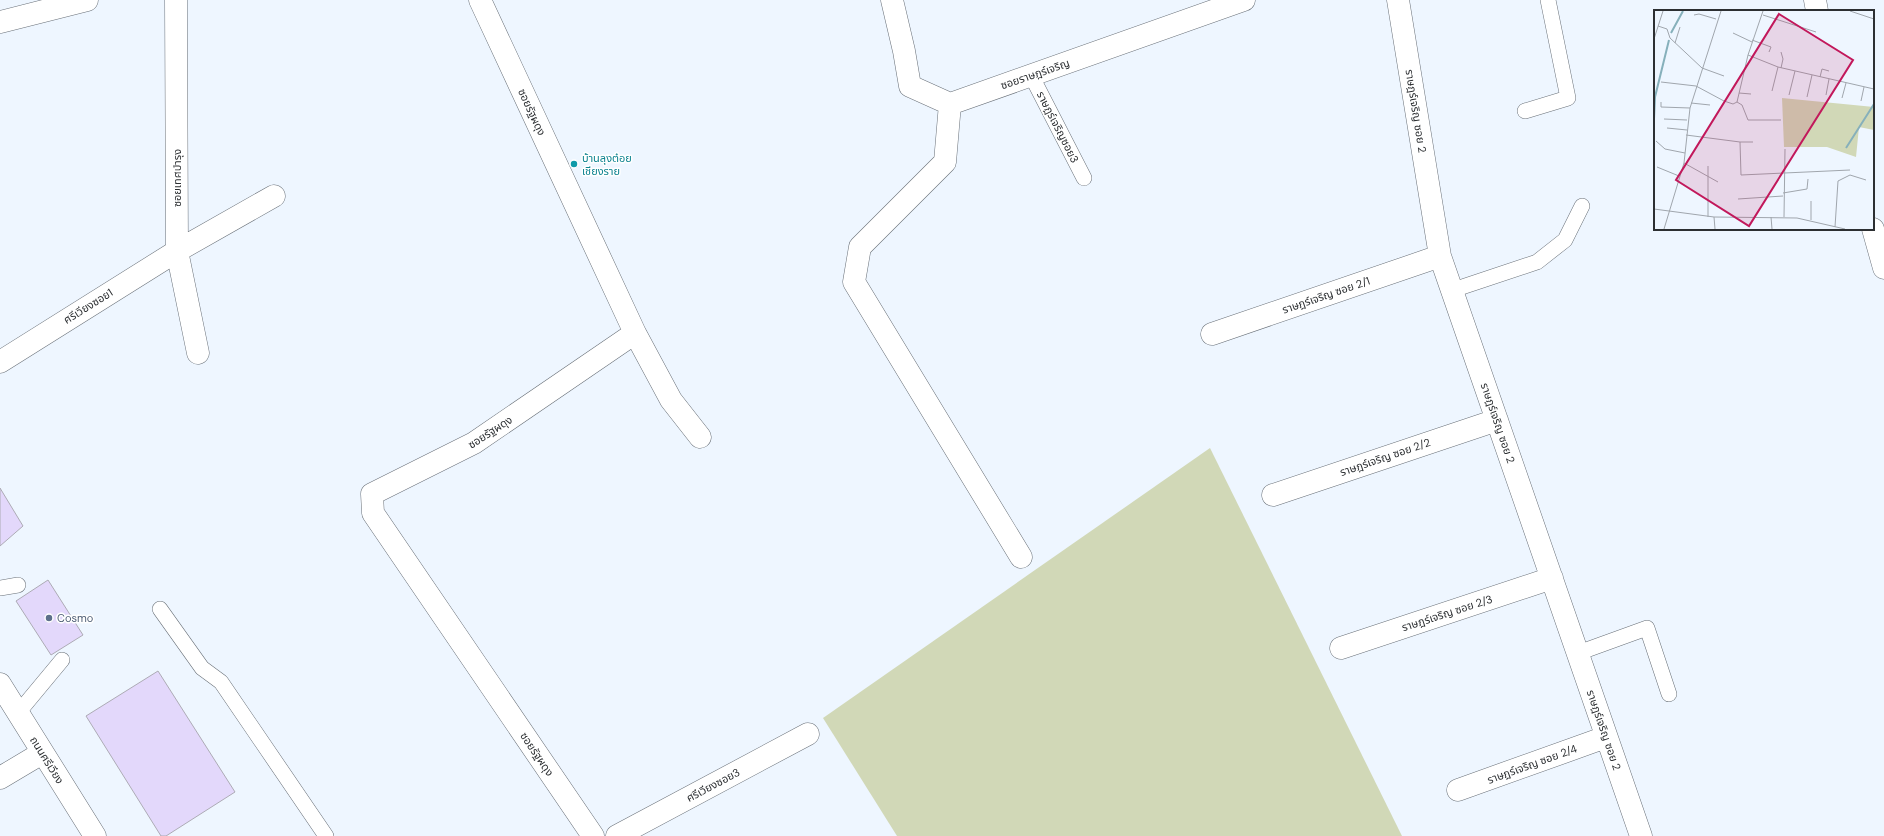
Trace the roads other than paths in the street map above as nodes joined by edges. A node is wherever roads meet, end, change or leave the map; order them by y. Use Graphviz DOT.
graph roads {
  1 [pos="88,0"];
  2 [pos="176,0"];
  3 [pos="480,0"];
  4 [pos="892,0"];
  5 [pos="1244,0"];
  6 [pos="1398,0"];
  7 [pos="1548,0"];
  8 [pos="1815,0"];
  9 [pos="44,5"];
  10 [pos="1817,10"];
  11 [pos="0,22"];
  12 [pos="1031,75"];
  13 [pos="950,104"];
  14 [pos="1525,111"];
  15 [pos="1084,178"];
  16 [pos="274,196"];
  17 [pos="1582,206"];
  18 [pos="1873,230"];
  19 [pos="177,251"];
  20 [pos="1440,256"];
  21 [pos="1884,268"];
  22 [pos="1453,290"];
  23 [pos="635,333"];
  24 [pos="1212,334"];
  25 [pos="198,353"];
  26 [pos="0,362"];
  27 [pos="1497,420"];
  28 [pos="700,437"];
  29 [pos="1274,495"];
  30 [pos="1021,557"];
  31 [pos="1552,578"];
  32 [pos="18,585"];
  33 [pos="0,588"];
  34 [pos="160,609"];
  35 [pos="1341,648"];
  36 [pos="1578,653"];
  37 [pos="62,660"];
  38 [pos="0,684"];
  39 [pos="1669,694"];
  40 [pos="18,713"];
  41 [pos="808,734"];
  42 [pos="1606,737"];
  43 [pos="42,753"];
  44 [pos="0,778"];
  45 [pos="1458,790"];
  46 [pos="95,836"];
  47 [pos="326,836"];
  48 [pos="593,836"];
  49 [pos="617,836"];
  50 [pos="1640,836"];
  1 -- 9 [label="street"];
  2 -- 19 [label="street, ซอยเทศบำรุง"];
  3 -- 23 [label="street, ซอยรัฐผดุง"];
  4 -- 13 [label="street"];
  5 -- 12 [label="street, ซอยราษฎร์เจริญ"];
  6 -- 20 [label="street, ราษฎร์เจริญ ซอย 2"];
  7 -- 14 [label="lane"];
  8 -- 10 [label="street"];
  9 -- 11 [label="street"];
  12 -- 13 [label="street, ซอยราษฎร์เจริญ"];
  12 -- 15 [label="lane, ราษฎร์เจริญซอย3"];
  13 -- 30 [label="street"];
  16 -- 19 [label="street, ศรีเวียงซอย1"];
  17 -- 22 [label="lane"];
  18 -- 21 [label="street"];
  19 -- 25 [label="street, ซอยเทศบำรุง"];
  19 -- 26 [label="street, ศรีเวียงซอย1"];
  20 -- 22 [label="street, ราษฎร์เจริญ ซอย 2"];
  20 -- 24 [label="street, ราษฎร์เจริญ ซอย 2/1"];
  22 -- 27 [label="street, ราษฎร์เจริญ ซอย 2"];
  23 -- 28 [label="street"];
  23 -- 48 [label="street, ซอยรัฐผดุง"];
  27 -- 29 [label="street, ราษฎร์เจริญ ซอย 2/2"];
  27 -- 31 [label="street, ราษฎร์เจริญ ซอย 2"];
  31 -- 35 [label="street, ราษฎร์เจริญ ซอย 2/3"];
  31 -- 36 [label="street, ราษฎร์เจริญ ซอย 2"];
  32 -- 33 [label="lane"];
  34 -- 47 [label="lane"];
  36 -- 39 [label="lane"];
  36 -- 42 [label="street, ราษฎร์เจริญ ซอย 2"];
  37 -- 40 [label="lane"];
  38 -- 40 [label="street, ถนนศรีเวียง"];
  40 -- 43 [label="street, ถนนศรีเวียง"];
  41 -- 49 [label="street, ศรีเวียงซอย3"];
  42 -- 45 [label="street, ราษฎร์เจริญ ซอย 2/4"];
  42 -- 50 [label="street, ราษฎร์เจริญ ซอย 2"];
  43 -- 44 [label="street"];
  43 -- 46 [label="street, ถนนศรีเวียง"];
}
